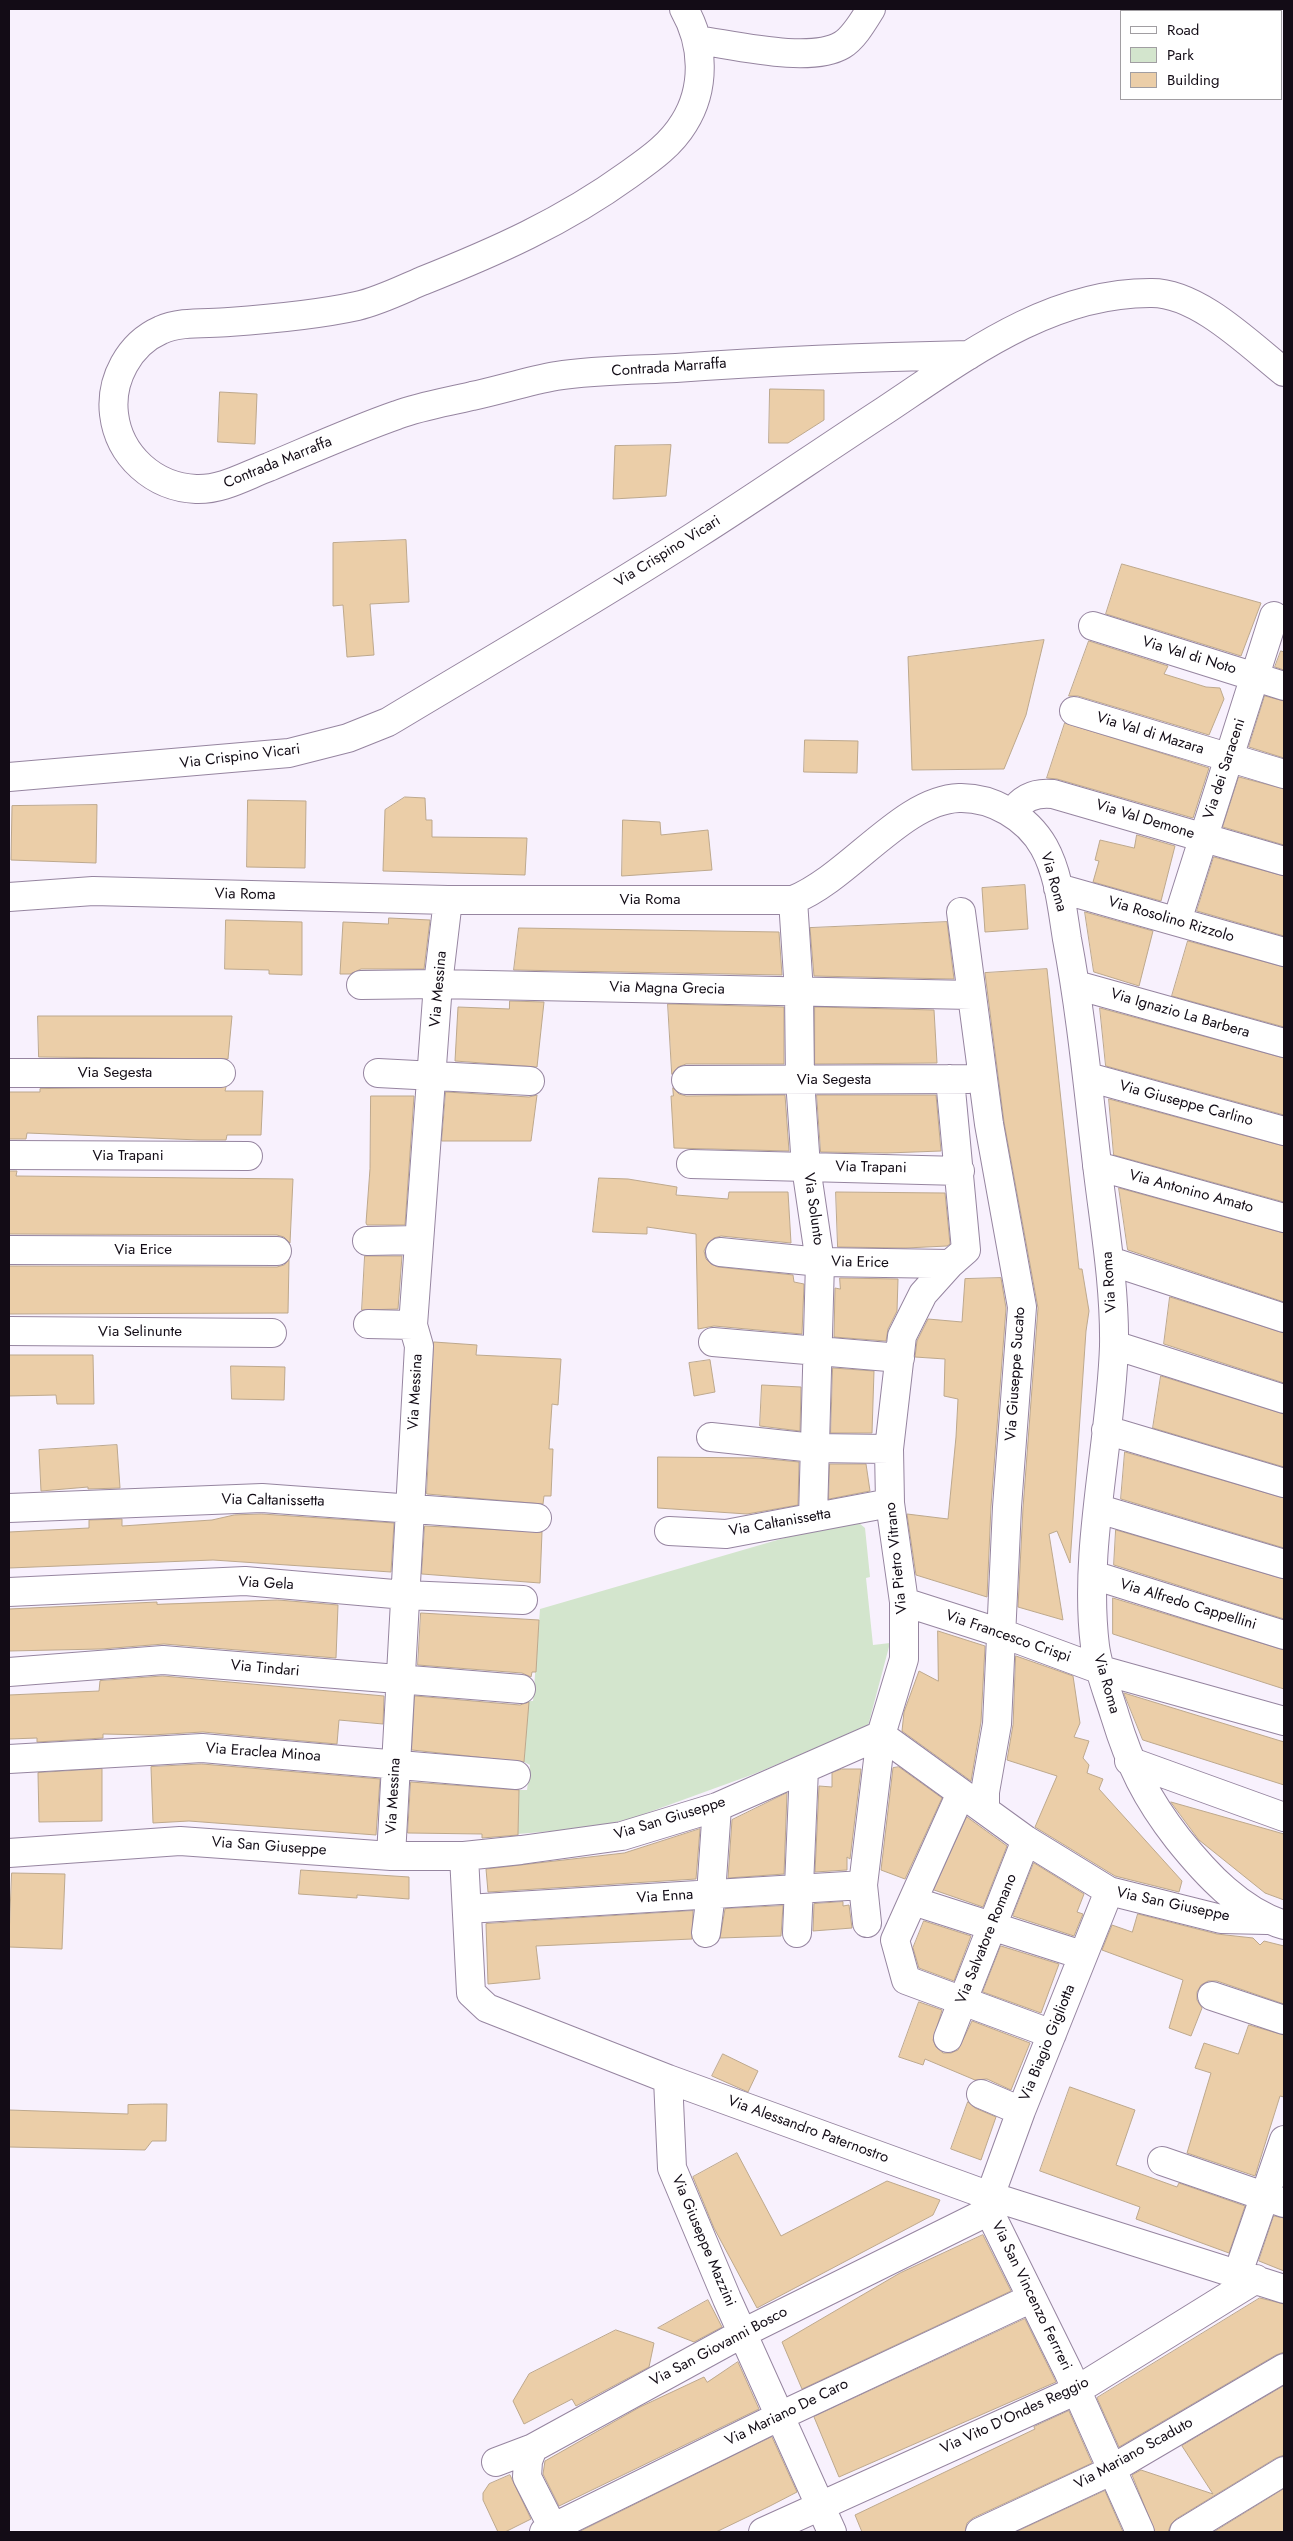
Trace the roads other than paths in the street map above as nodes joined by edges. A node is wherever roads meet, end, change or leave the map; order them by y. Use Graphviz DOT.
graph roads {
  1 [pos="684,9"];
  2 [pos="871,9"];
  3 [pos="697,40"];
  4 [pos="969,355"];
  5 [pos="1284,372"];
  6 [pos="1274,616"];
  7 [pos="1093,626"];
  8 [pos="1254,677"];
  9 [pos="1284,686"];
  10 [pos="1074,712"];
  11 [pos="1228,758"];
  12 [pos="1284,774"];
  13 [pos="9,777"];
  14 [pos="1012,814"];
  15 [pos="1204,838"];
  16 [pos="1284,861"];
  17 [pos="1058,888"];
  18 [pos="9,897"];
  19 [pos="448,900"];
  20 [pos="793,900"];
  21 [pos="961,912"];
  22 [pos="1177,921"];
  23 [pos="1284,952"];
  24 [pos="438,984"];
  25 [pos="361,985"];
  26 [pos="1076,985"];
  27 [pos="799,992"];
  28 [pos="972,995"];
  29 [pos="1284,1043"];
  30 [pos="9,1073"];
  31 [pos="221,1073"];
  32 [pos="378,1073"];
  33 [pos="431,1075"];
  34 [pos="1088,1077"];
  35 [pos="950,1079"];
  36 [pos="983,1079"];
  37 [pos="686,1080"];
  38 [pos="800,1080"];
  39 [pos="530,1081"];
  40 [pos="1284,1131"];
  41 [pos="9,1155"];
  42 [pos="248,1156"];
  43 [pos="692,1164"];
  44 [pos="806,1166"];
  45 [pos="1097,1166"];
  46 [pos="960,1170"];
  47 [pos="1284,1218"];
  48 [pos="367,1240"];
  49 [pos="419,1240"];
  50 [pos="9,1250"];
  51 [pos="277,1251"];
  52 [pos="720,1252"];
  53 [pos="958,1257"];
  54 [pos="1110,1261"];
  55 [pos="820,1262"];
  56 [pos="1284,1318"];
  57 [pos="368,1324"];
  58 [pos="413,1325"];
  59 [pos="9,1331"];
  60 [pos="272,1333"];
  61 [pos="713,1342"];
  62 [pos="1114,1346"];
  63 [pos="817,1352"];
  64 [pos="900,1358"];
  65 [pos="1284,1399"];
  66 [pos="1106,1430"];
  67 [pos="711,1437"];
  68 [pos="814,1448"];
  69 [pos="889,1449"];
  70 [pos="1284,1483"];
  71 [pos="890,1503"];
  72 [pos="410,1507"];
  73 [pos="9,1508"];
  74 [pos="1099,1508"];
  75 [pos="813,1517"];
  76 [pos="537,1518"];
  77 [pos="669,1531"];
  78 [pos="1284,1564"];
  79 [pos="1093,1575"];
  80 [pos="9,1592"];
  81 [pos="405,1594"];
  82 [pos="523,1600"];
  83 [pos="904,1602"];
  84 [pos="1001,1633"];
  85 [pos="1284,1635"];
  86 [pos="1101,1670"];
  87 [pos="9,1672"];
  88 [pos="400,1680"];
  89 [pos="521,1689"];
  90 [pos="1284,1721"];
  91 [pos="881,1735"];
  92 [pos="9,1759"];
  93 [pos="1129,1762"];
  94 [pos="396,1763"];
  95 [pos="804,1769"];
  96 [pos="516,1775"];
  97 [pos="961,1793"];
  98 [pos="717,1807"];
  99 [pos="985,1810"];
  100 [pos="1284,1817"];
  101 [pos="1026,1840"];
  102 [pos="9,1853"];
  103 [pos="391,1856"];
  104 [pos="464,1856"];
  105 [pos="862,1885"];
  106 [pos="798,1890"];
  107 [pos="1109,1891"];
  108 [pos="711,1894"];
  109 [pos="913,1901"];
  110 [pos="467,1909"];
  111 [pos="1276,1922"];
  112 [pos="867,1923"];
  113 [pos="992,1926"];
  114 [pos="706,1933"];
  115 [pos="797,1934"];
  116 [pos="1082,1956"];
  117 [pos="1212,1996"];
  118 [pos="962,2002"];
  119 [pos="1284,2020"];
  120 [pos="1052,2034"];
  121 [pos="948,2038"];
  122 [pos="668,2079"];
  123 [pos="981,2094"];
  124 [pos="1021,2111"];
  125 [pos="1284,2140"];
  126 [pos="1162,2161"];
  127 [pos="1274,2200"];
  128 [pos="990,2203"];
  129 [pos="1247,2276"];
  130 [pos="1284,2289"];
  131 [pos="1032,2298"];
  132 [pos="742,2333"];
  133 [pos="1284,2368"];
  134 [pos="1077,2390"];
  135 [pos="780,2416"];
  136 [pos="533,2448"];
  137 [pos="496,2462"];
  138 [pos="1112,2469"];
  139 [pos="1284,2471"];
  140 [pos="821,2506"];
  141 [pos="551,2531"];
  142 [pos="763,2532"];
  143 [pos="832,2532"];
  144 [pos="980,2532"];
  145 [pos="1140,2532"];
  146 [pos="1184,2532"];
  1 -- 3 [label="street, Contrada Marraffa"];
  2 -- 3 [label="street"];
  3 -- 4 [label="street, Contrada Marraffa"];
  4 -- 5 [label="street, Via Crispino Vicari"];
  4 -- 13 [label="street, Via Crispino Vicari"];
  6 -- 8 [label="street, Via dei Saraceni"];
  7 -- 8 [label="street, Via Val di Noto"];
  8 -- 9 [label="street, Via Val di Noto"];
  8 -- 11 [label="street, Via dei Saraceni"];
  10 -- 11 [label="street, Via Val di Mazara"];
  11 -- 12 [label="street, Via Val di Mazara"];
  11 -- 15 [label="street, Via dei Saraceni"];
  14 -- 15 [label="street, Via Val Demone"];
  14 -- 17 [label="street, Via Roma"];
  14 -- 20 [label="street, Via Roma"];
  15 -- 16 [label="street, Via Val Demone"];
  15 -- 22 [label="street, Via dei Saraceni"];
  17 -- 22 [label="street, Via Rosolino Rizzolo"];
  17 -- 26 [label="street, Via Roma"];
  18 -- 19 [label="street, Via Roma"];
  19 -- 20 [label="street, Via Roma"];
  19 -- 24 [label="street, Via Messina"];
  20 -- 27 [label="street, Via Solunto"];
  21 -- 28 [label="street, Via Giuseppe Sucato"];
  22 -- 23 [label="street, Via Rosolino Rizzolo"];
  24 -- 25 [label="street, Via Magna Grecia"];
  24 -- 27 [label="street, Via Magna Grecia"];
  24 -- 33 [label="street, Via Messina"];
  26 -- 29 [label="street, Via Ignazio La Barbera"];
  26 -- 34 [label="street, Via Roma"];
  27 -- 28 [label="street, Via Magna Grecia"];
  27 -- 38 [label="street, Via Solunto"];
  28 -- 36 [label="street, Via Giuseppe Sucato"];
  30 -- 31 [label="street, Via Segesta"];
  32 -- 33 [label="street"];
  33 -- 39 [label="street"];
  33 -- 49 [label="street, Via Messina"];
  34 -- 40 [label="street, Via Giuseppe Carlino"];
  34 -- 45 [label="street, Via Roma"];
  35 -- 36 [label="street, Via Segesta"];
  35 -- 38 [label="street, Via Segesta"];
  35 -- 46 [label="street"];
  36 -- 84 [label="street, Via Giuseppe Sucato"];
  37 -- 38 [label="street, Via Segesta"];
  38 -- 44 [label="street, Via Solunto"];
  41 -- 42 [label="street, Via Trapani"];
  43 -- 44 [label="street, Via Trapani"];
  44 -- 46 [label="street, Via Trapani"];
  44 -- 55 [label="street, Via Solunto"];
  45 -- 47 [label="street, Via Antonino Amato"];
  45 -- 54 [label="street, Via Roma"];
  46 -- 53 [label="street"];
  48 -- 49 [label="street"];
  49 -- 58 [label="street, Via Messina"];
  50 -- 51 [label="street, Via Erice"];
  52 -- 55 [label="street, Via Erice"];
  53 -- 55 [label="street, Via Erice"];
  53 -- 64 [label="street, Via Pietro Vitrano"];
  54 -- 56 [label="street"];
  54 -- 62 [label="street, Via Roma"];
  55 -- 63 [label="street, Via Solunto"];
  57 -- 58 [label="street"];
  58 -- 72 [label="street, Via Messina"];
  59 -- 60 [label="street, Via Selinunte"];
  61 -- 63 [label="street"];
  62 -- 65 [label="street"];
  62 -- 66 [label="street, Via Roma"];
  63 -- 64 [label="street"];
  63 -- 68 [label="street, Via Solunto"];
  64 -- 69 [label="street, Via Pietro Vitrano"];
  66 -- 70 [label="street"];
  66 -- 74 [label="street, Via Roma"];
  67 -- 68 [label="street"];
  68 -- 69 [label="street"];
  68 -- 75 [label="street, Via Solunto"];
  69 -- 71 [label="street, Via Pietro Vitrano"];
  71 -- 75 [label="street, Via Caltanissetta"];
  71 -- 83 [label="street, Via Pietro Vitrano"];
  72 -- 73 [label="street, Via Caltanissetta"];
  72 -- 76 [label="street, Via Caltanissetta"];
  72 -- 81 [label="street, Via Messina"];
  74 -- 78 [label="street"];
  74 -- 79 [label="street, Via Roma"];
  75 -- 77 [label="street, Via Caltanissetta"];
  79 -- 85 [label="street, Via Alfredo Cappellini"];
  79 -- 86 [label="street, Via Roma"];
  80 -- 81 [label="street, Via Gela"];
  81 -- 82 [label="street, Via Gela"];
  81 -- 88 [label="street, Via Messina"];
  83 -- 84 [label="street, Via Francesco Crispi"];
  83 -- 91 [label="street, Via Pietro Vitrano"];
  84 -- 86 [label="street, Via Francesco Crispi"];
  84 -- 99 [label="street, Via Giuseppe Sucato"];
  86 -- 90 [label="street, Via Francesco Crispi"];
  86 -- 93 [label="street, Via Roma"];
  87 -- 88 [label="street, Via Tindari"];
  88 -- 89 [label="street, Via Tindari"];
  88 -- 94 [label="street, Via Messina"];
  91 -- 95 [label="street, Via San Giuseppe"];
  91 -- 97 [label="street, Via San Giuseppe"];
  91 -- 105 [label="street, Via Pietro Vitrano"];
  92 -- 94 [label="street, Via Eraclea Minoa"];
  93 -- 100 [label="street"];
  93 -- 111 [label="street, Via Roma"];
  94 -- 96 [label="street, Via Eraclea Minoa"];
  94 -- 103 [label="street, Via Messina"];
  95 -- 98 [label="street, Via San Giuseppe"];
  95 -- 106 [label="street"];
  97 -- 99 [label="street, Via San Giuseppe"];
  97 -- 109 [label="street"];
  98 -- 104 [label="street, Via San Giuseppe"];
  98 -- 108 [label="street"];
  99 -- 101 [label="street, Via San Giuseppe"];
  101 -- 107 [label="street, Via San Giuseppe"];
  101 -- 113 [label="street, Via Salvatore Romano"];
  102 -- 103 [label="street, Via San Giuseppe"];
  103 -- 104 [label="street, Via San Giuseppe"];
  104 -- 110 [label="street, Via Alessandro Paternostro"];
  105 -- 106 [label="street, Via Enna"];
  105 -- 112 [label="street, Via Pietro Vitrano"];
  106 -- 108 [label="street, Via Enna"];
  106 -- 115 [label="street"];
  107 -- 111 [label="street, Via San Giuseppe"];
  107 -- 116 [label="street, Via Biagio Gigliotta"];
  108 -- 110 [label="street, Via Enna"];
  108 -- 114 [label="street"];
  109 -- 113 [label="street"];
  109 -- 118 [label="street"];
  110 -- 122 [label="street, Via Alessandro Paternostro"];
  113 -- 116 [label="street"];
  113 -- 118 [label="street, Via Salvatore Romano"];
  116 -- 120 [label="street, Via Biagio Gigliotta"];
  117 -- 119 [label="street"];
  118 -- 120 [label="street"];
  118 -- 121 [label="street, Via Salvatore Romano"];
  120 -- 124 [label="street, Via Biagio Gigliotta"];
  122 -- 128 [label="street, Via Alessandro Paternostro"];
  122 -- 132 [label="street, Via Giuseppe Mazzini"];
  123 -- 124 [label="street"];
  124 -- 128 [label="street, Via Biagio Gigliotta"];
  125 -- 127 [label="street"];
  126 -- 127 [label="street"];
  127 -- 129 [label="street"];
  128 -- 129 [label="street, Via Alessandro Paternostro"];
  128 -- 131 [label="street, Via San Vincenzo Ferrreri"];
  128 -- 132 [label="street, Via San Giovanni Bosco"];
  129 -- 130 [label="street, Via Alessandro Paternostro"];
  129 -- 134 [label="street, Via Vito D'Ondes Reggio"];
  131 -- 134 [label="street, Via San Vincenzo Ferrreri"];
  131 -- 135 [label="street, Via Mariano De Caro"];
  132 -- 135 [label="street, Via Giuseppe Mazzini"];
  132 -- 136 [label="street, Via San Giovanni Bosco"];
  133 -- 138 [label="street, Via Mariano Scaduto"];
  134 -- 138 [label="street, Via San Vincenzo Ferrreri"];
  134 -- 140 [label="street, Via Vito D'Ondes Reggio"];
  135 -- 140 [label="street, Via Giuseppe Mazzini"];
  135 -- 141 [label="street, Via Mariano De Caro"];
  136 -- 137 [label="street, Via San Giovanni Bosco"];
  136 -- 141 [label="street"];
  138 -- 144 [label="street, Via Mariano Scaduto"];
  138 -- 145 [label="street, Via San Vincenzo Ferrreri"];
  139 -- 146 [label="street"];
  140 -- 142 [label="street, Via Vito D'Ondes Reggio"];
  140 -- 143 [label="street, Via Giuseppe Mazzini"];
}
